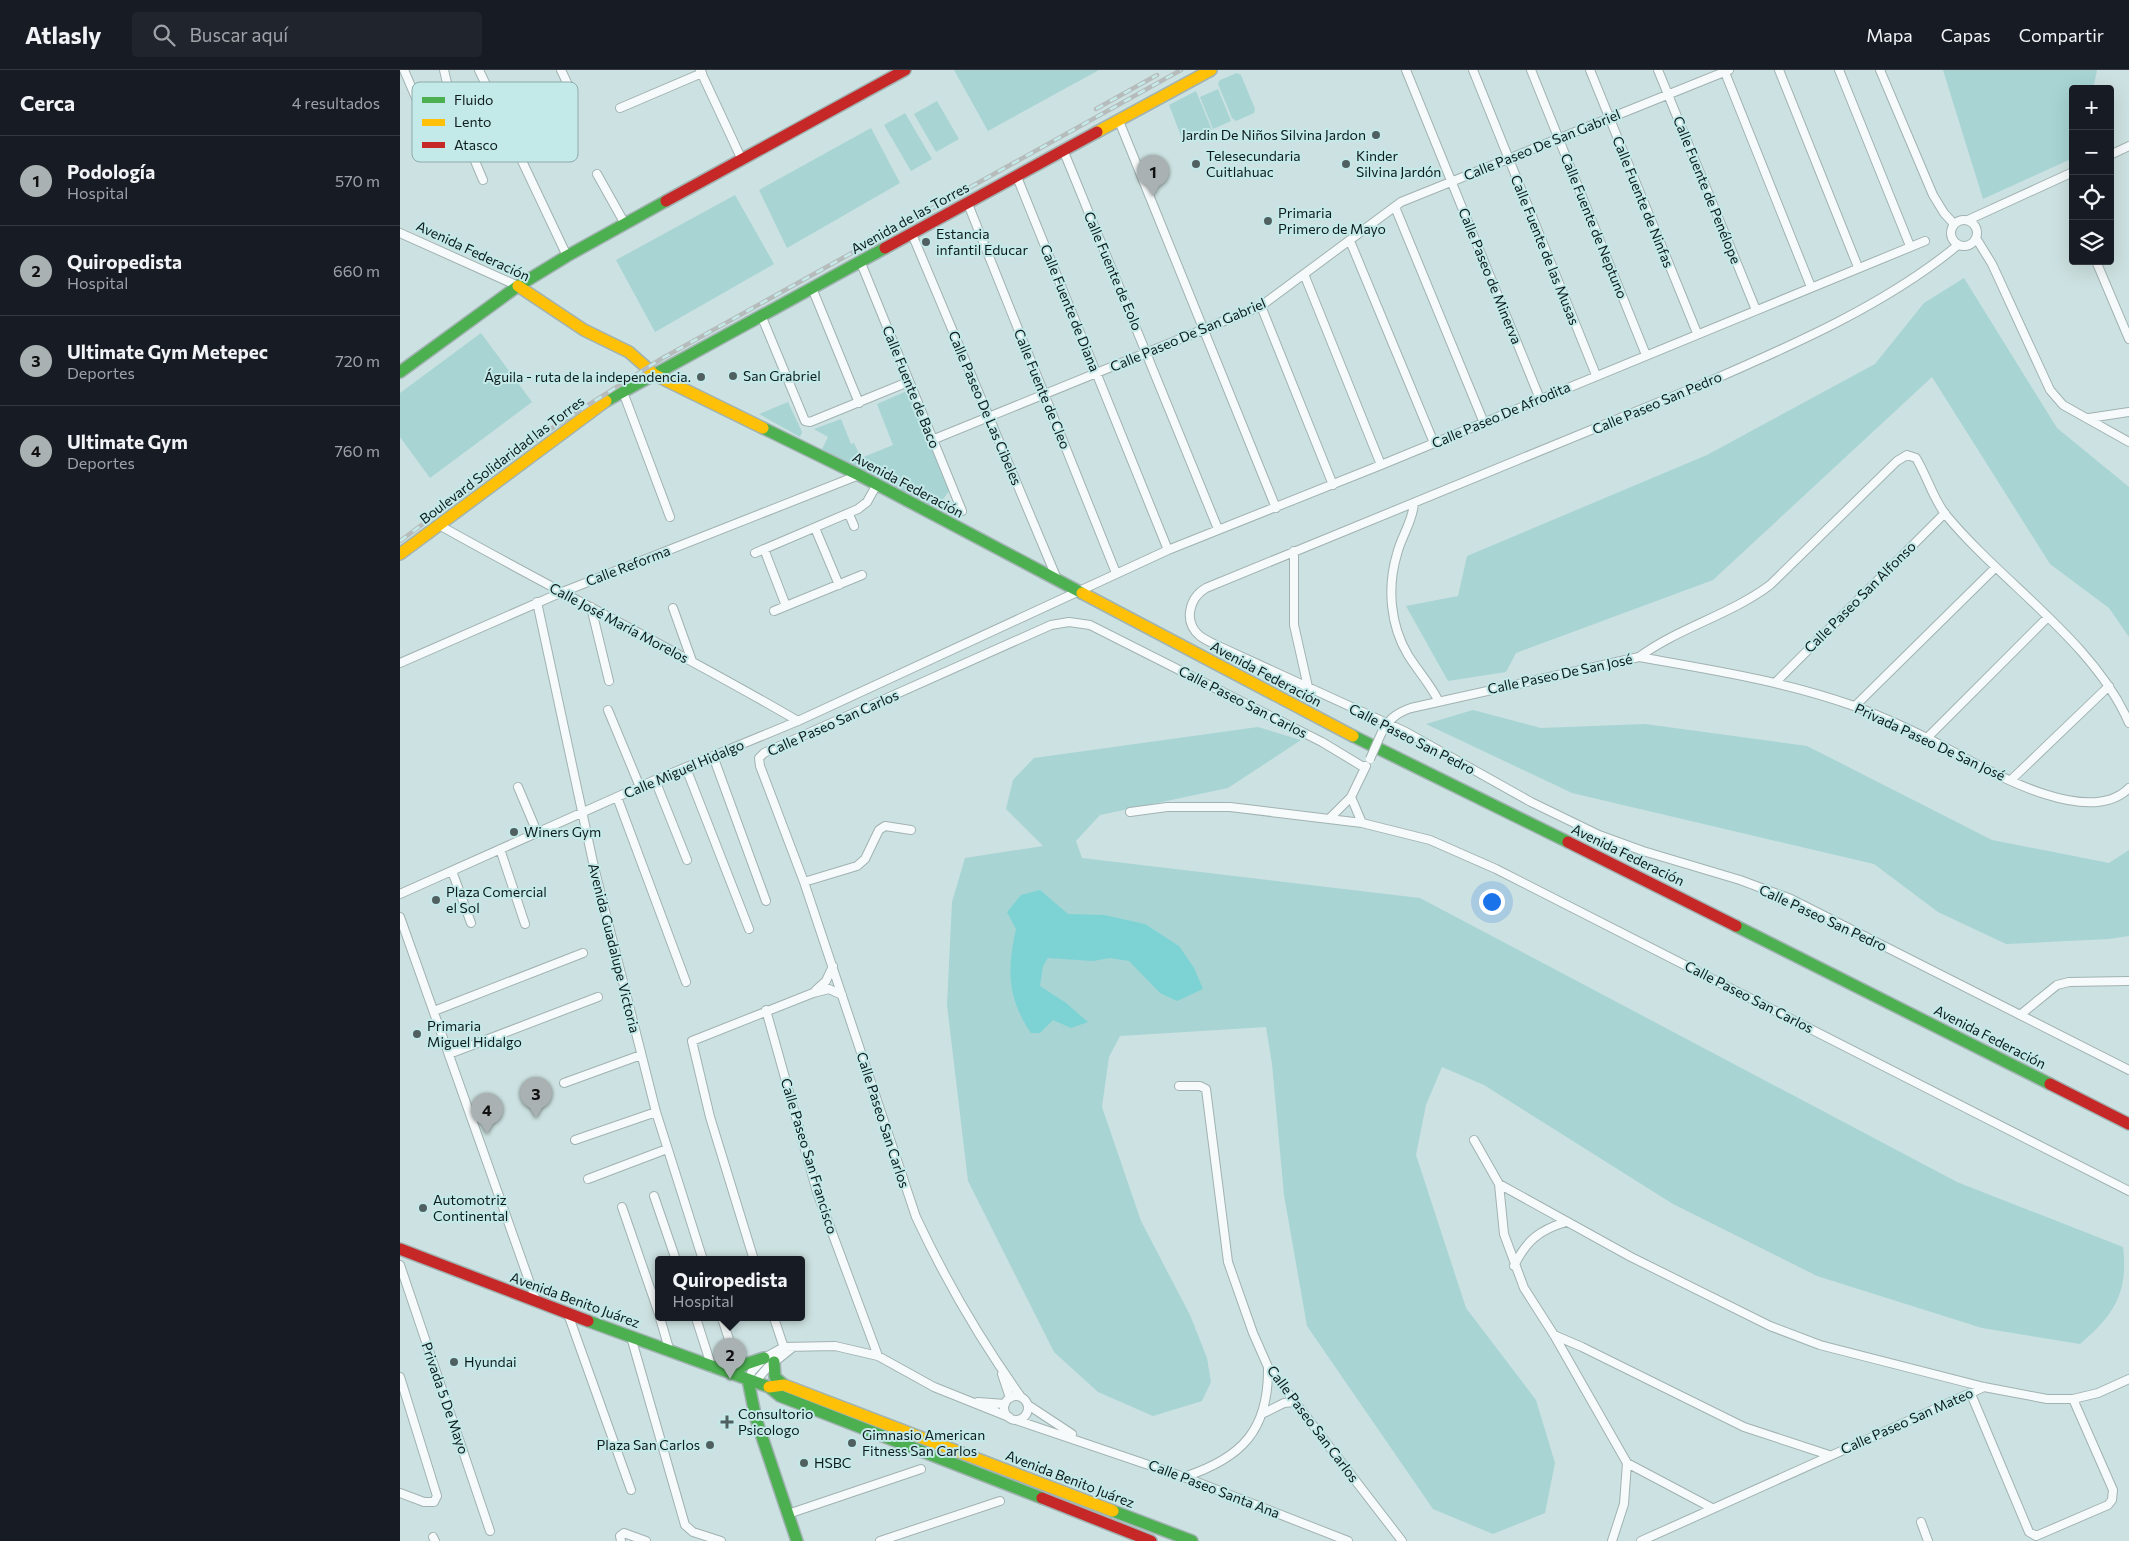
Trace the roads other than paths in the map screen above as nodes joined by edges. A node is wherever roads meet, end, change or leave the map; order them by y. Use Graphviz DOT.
graph roads {
  1 [pos="404,70"];
  2 [pos="479,70"];
  3 [pos="561,70"];
  4 [pos="905,70"];
  5 [pos="1211,70"];
  6 [pos="1406,70"];
  7 [pos="1473,70"];
  8 [pos="1531,70"];
  9 [pos="1590,70"];
  10 [pos="1658,70"];
  11 [pos="1779,70"];
  12 [pos="1839,70"];
  13 [pos="1880,70"];
  14 [pos="1726,71"];
  15 [pos="701,72"];
  16 [pos="485,82"];
  17 [pos="567,82"];
  18 [pos="412,89"];
  19 [pos="1668,94"];
  20 [pos="620,108"];
  21 [pos="1610,119"];
  22 [pos="1119,121"];
  23 [pos="1559,139"];
  24 [pos="2129,146"];
  25 [pos="1064,152"];
  26 [pos="2114,153"];
  27 [pos="1508,159"];
  28 [pos="742,160"];
  29 [pos="476,162"];
  30 [pos="523,162"];
  31 [pos="597,174"];
  32 [pos="2069,174"];
  33 [pos="1017,177"];
  34 [pos="484,180"];
  35 [pos="1451,181"];
  36 [pos="968,204"];
  37 [pos="1395,207"];
  38 [pos="1968,220"];
  39 [pos="625,224"];
  40 [pos="1954,224"];
  41 [pos="400,234"];
  42 [pos="912,234"];
  43 [pos="1976,238"];
  44 [pos="1925,240"];
  45 [pos="1350,241"];
  46 [pos="1958,245"];
  47 [pos="1910,246"];
  48 [pos="567,256"];
  49 [pos="861,263"];
  50 [pos="2098,265"];
  51 [pos="1858,268"];
  52 [pos="1304,274"];
  53 [pos="518,286"];
  54 [pos="1811,287"];
  55 [pos="812,288"];
  56 [pos="1261,306"];
  57 [pos="1756,310"];
  58 [pos="761,315"];
  59 [pos="1204,330"];
  60 [pos="1697,333"];
  61 [pos="2129,339"];
  62 [pos="1148,352"];
  63 [pos="1646,355"];
  64 [pos="400,372"];
  65 [pos="656,374"];
  66 [pos="1096,374"];
  67 [pos="1596,375"];
  68 [pos="908,382"];
  69 [pos="623,392"];
  70 [pos="1044,395"];
  71 [pos="1540,399"];
  72 [pos="859,403"];
  73 [pos="2129,412"];
  74 [pos="989,417"];
  75 [pos="2090,418"];
  76 [pos="1484,423"];
  77 [pos="932,440"];
  78 [pos="2129,442"];
  79 [pos="1434,443"];
  80 [pos="1382,465"];
  81 [pos="859,475"];
  82 [pos="1333,485"];
  83 [pos="876,486"];
  84 [pos="1414,503"];
  85 [pos="1276,508"];
  86 [pos="962,511"];
  87 [pos="1945,513"];
  88 [pos="849,514"];
  89 [pos="670,517"];
  90 [pos="439,525"];
  91 [pos="854,526"];
  92 [pos="815,528"];
  93 [pos="1218,529"];
  94 [pos="764,549"];
  95 [pos="1168,550"];
  96 [pos="1294,551"];
  97 [pos="755,553"];
  98 [pos="400,554"];
  99 [pos="1995,568"];
  100 [pos="1116,573"];
  101 [pos="862,576"];
  102 [pos="1058,581"];
  103 [pos="839,585"];
  104 [pos="1077,592"];
  105 [pos="560,593"];
  106 [pos="537,602"];
  107 [pos="786,606"];
  108 [pos="591,607"];
  109 [pos="673,608"];
  110 [pos="774,611"];
  111 [pos="2047,618"];
  112 [pos="1639,657"];
  113 [pos="692,661"];
  114 [pos="400,663"];
  115 [pos="609,681"];
  116 [pos="1776,682"];
  117 [pos="2108,686"];
  118 [pos="1308,687"];
  119 [pos="1438,700"];
  120 [pos="1855,706"];
  121 [pos="608,710"];
  122 [pos="798,721"];
  123 [pos="1386,723"];
  124 [pos="2129,723"];
  125 [pos="1927,738"];
  126 [pos="713,756"];
  127 [pos="686,768"];
  128 [pos="1364,768"];
  129 [pos="654,780"];
  130 [pos="2011,780"];
  131 [pos="640,787"];
  132 [pos="518,788"];
  133 [pos="2129,788"];
  134 [pos="618,797"];
  135 [pos="1351,797"];
  136 [pos="581,812"];
  137 [pos="1130,812"];
  138 [pos="1329,819"];
  139 [pos="1362,823"];
  140 [pos="911,830"];
  141 [pos="537,832"];
  142 [pos="500,849"];
  143 [pos="687,860"];
  144 [pos="452,871"];
  145 [pos="804,882"];
  146 [pos="400,894"];
  147 [pos="766,901"];
  148 [pos="400,917"];
  149 [pos="471,923"];
  150 [pos="526,924"];
  151 [pos="749,929"];
  152 [pos="583,954"];
  153 [pos="832,966"];
  154 [pos="2129,981"];
  155 [pos="686,982"];
  156 [pos="813,993"];
  157 [pos="842,995"];
  158 [pos="598,996"];
  159 [pos="766,1010"];
  160 [pos="434,1011"];
  161 [pos="2020,1015"];
  162 [pos="449,1054"];
  163 [pos="641,1054"];
  164 [pos="2129,1070"];
  165 [pos="564,1083"];
  166 [pos="1179,1086"];
  167 [pos="656,1112"];
  168 [pos="2129,1124"];
  169 [pos="575,1140"];
  170 [pos="1474,1140"];
  171 [pos="667,1149"];
  172 [pos="588,1179"];
  173 [pos="1499,1184"];
  174 [pos="2129,1191"];
  175 [pos="654,1196"];
  176 [pos="622,1207"];
  177 [pos="1566,1222"];
  178 [pos="400,1249"];
  179 [pos="675,1256"];
  180 [pos="702,1256"];
  181 [pos="753,1256"];
  182 [pos="400,1265"];
  183 [pos="1514,1266"];
  184 [pos="537,1303"];
  185 [pos="655,1304"];
  186 [pos="568,1314"];
  187 [pos="661,1321"];
  188 [pos="697,1321"];
  189 [pos="723,1321"];
  190 [pos="775,1321"];
  191 [pos="1554,1335"];
  192 [pos="632,1337"];
  193 [pos="787,1350"];
  194 [pos="670,1352"];
  195 [pos="878,1356"];
  196 [pos="769,1360"];
  197 [pos="1268,1367"];
  198 [pos="712,1368"];
  199 [pos="1000,1368"];
  200 [pos="400,1377"];
  201 [pos="744,1379"];
  202 [pos="2129,1379"];
  203 [pos="784,1385"];
  204 [pos="769,1387"];
  205 [pos="1984,1387"];
  206 [pos="1971,1394"];
  207 [pos="1021,1397"];
  208 [pos="2073,1399"];
  209 [pos="968,1401"];
  210 [pos="1008,1401"];
  211 [pos="1295,1402"];
  212 [pos="1028,1405"];
  213 [pos="1264,1413"];
  214 [pos="1013,1418"];
  215 [pos="1080,1440"];
  216 [pos="1829,1455"];
  217 [pos="1627,1463"];
  218 [pos="922,1469"];
  219 [pos="1184,1477"];
  220 [pos="632,1490"];
  221 [pos="400,1493"];
  222 [pos="1000,1501"];
  223 [pos="1712,1508"];
  224 [pos="788,1514"];
  225 [pos="1921,1522"];
  226 [pos="490,1531"];
  227 [pos="1189,1540"];
  228 [pos="621,1541"];
  229 [pos="646,1541"];
  230 [pos="721,1541"];
  231 [pos="797,1541"];
  232 [pos="880,1541"];
  233 [pos="1151,1541"];
  234 [pos="1348,1541"];
  235 [pos="1402,1541"];
  236 [pos="1612,1541"];
  237 [pos="1641,1541"];
  238 [pos="1928,1541"];
  1 -- 18 [label="street"];
  2 -- 16 [label="street"];
  3 -- 17 [label="street"];
  4 -- 28 [label="main road"];
  5 -- 22 [label="main road, Avenida de las Torres"];
  6 -- 35 [label="street, Calle Paseo de Minerva"];
  7 -- 27 [label="street, Calle Fuente de las Musas"];
  8 -- 23 [label="street, Calle Fuente de Neptuno"];
  9 -- 21 [label="street, Calle Fuente de Ninfas"];
  10 -- 19 [label="street, Calle Fuente de Penélope"];
  11 -- 51 [label="street"];
  12 -- 47 [label="street"];
  13 -- 40 [label="street"];
  14 -- 19 [label="street, Calle Paseo De San Gabriel"];
  14 -- 54 [label="street"];
  15 -- 20 [label="street"];
  15 -- 28 [label="street"];
  19 -- 21 [label="street, Calle Paseo De San Gabriel"];
  19 -- 57 [label="street, Calle Fuente de Penélope"];
  21 -- 23 [label="street, Calle Paseo De San Gabriel"];
  21 -- 60 [label="street, Calle Fuente de Ninfas"];
  22 -- 25 [label="main road, Avenida de las Torres"];
  22 -- 59 [label="street"];
  23 -- 27 [label="street, Calle Paseo De San Gabriel"];
  23 -- 63 [label="street, Calle Fuente de Neptuno"];
  24 -- 26 [label="street"];
  25 -- 33 [label="main road, Avenida de las Torres"];
  25 -- 62 [label="street, Calle Fuente de Eolo"];
  27 -- 35 [label="street, Calle Paseo De San Gabriel"];
  27 -- 67 [label="street, Calle Fuente de las Musas"];
  28 -- 39 [label="main road"];
  29 -- 34 [label="street"];
  30 -- 48 [label="street"];
  31 -- 39 [label="street"];
  32 -- 38 [label="street"];
  33 -- 36 [label="main road, Avenida de las Torres"];
  33 -- 66 [label="street, Calle Fuente de Diana"];
  35 -- 37 [label="street, Calle Paseo De San Gabriel"];
  35 -- 71 [label="street, Calle Paseo de Minerva"];
  36 -- 42 [label="main road, Avenida de las Torres"];
  36 -- 70 [label="street, Calle Fuente de Cleo"];
  37 -- 45 [label="street, Calle Paseo De San Gabriel"];
  37 -- 76 [label="street"];
  38 -- 40 [label="street"];
  38 -- 43 [label="street"];
  39 -- 48 [label="main road"];
  40 -- 46 [label="street"];
  41 -- 53 [label="street, Avenida Federación"];
  42 -- 49 [label="main road, Avenida de las Torres"];
  42 -- 74 [label="street, Calle Paseo De Las Cibeles"];
  43 -- 46 [label="street"];
  43 -- 75 [label="street"];
  44 -- 47 [label="street, Calle Paseo De Afrodita"];
  45 -- 52 [label="street, Calle Paseo De San Gabriel"];
  45 -- 79 [label="street"];
  46 -- 84 [label="street, Calle Paseo San Pedro"];
  47 -- 51 [label="street, Calle Paseo De Afrodita"];
  48 -- 53 [label="main road"];
  49 -- 55 [label="main road, Avenida de las Torres"];
  49 -- 68 [label="street, Calle Fuente de Baco"];
  50 -- 61 [label="street"];
  51 -- 54 [label="street, Calle Paseo De Afrodita"];
  52 -- 56 [label="street, Calle Paseo De San Gabriel"];
  52 -- 80 [label="street"];
  53 -- 64 [label="main road"];
  53 -- 65 [label="main road, Avenida Federación"];
  54 -- 57 [label="street, Calle Paseo De Afrodita"];
  55 -- 58 [label="main road, Avenida de las Torres"];
  55 -- 72 [label="street"];
  56 -- 59 [label="street, Calle Paseo De San Gabriel"];
  56 -- 82 [label="street"];
  57 -- 60 [label="street, Calle Paseo De Afrodita"];
  58 -- 65 [label="main road, Avenida de las Torres"];
  58 -- 72 [label="street"];
  59 -- 62 [label="street, Calle Paseo De San Gabriel"];
  59 -- 85 [label="street"];
  60 -- 63 [label="street, Calle Paseo De Afrodita"];
  62 -- 66 [label="street, Calle Paseo De San Gabriel"];
  62 -- 93 [label="street, Calle Fuente de Eolo"];
  63 -- 67 [label="street, Calle Paseo De Afrodita"];
  65 -- 69 [label="main road, Avenida de las Torres"];
  65 -- 81 [label="main road, Avenida Federación"];
  66 -- 70 [label="street, Calle Paseo De San Gabriel"];
  66 -- 95 [label="street, Calle Fuente de Diana"];
  67 -- 71 [label="street, Calle Paseo De Afrodita"];
  68 -- 72 [label="street"];
  68 -- 77 [label="street, Calle Fuente de Baco"];
  69 -- 89 [label="street"];
  69 -- 90 [label="main road, Boulevard Solidaridad las Torres"];
  70 -- 74 [label="street, Calle Paseo De San Gabriel"];
  70 -- 100 [label="street, Calle Fuente de Cleo"];
  71 -- 76 [label="street, Calle Paseo De Afrodita"];
  73 -- 75 [label="street"];
  74 -- 77 [label="street, Calle Paseo De San Gabriel"];
  74 -- 102 [label="street, Calle Paseo De Las Cibeles"];
  75 -- 78 [label="street"];
  76 -- 79 [label="street, Calle Paseo De Afrodita"];
  77 -- 86 [label="street, Calle Fuente de Baco"];
  79 -- 80 [label="street, Calle Paseo De Afrodita"];
  80 -- 82 [label="street, Calle Paseo De Afrodita"];
  81 -- 83 [label="main road, Avenida Federación"];
  81 -- 105 [label="street, Calle Reforma"];
  82 -- 85 [label="street, Calle Paseo De Afrodita"];
  83 -- 88 [label="street"];
  83 -- 102 [label="main road, Avenida Federación"];
  84 -- 96 [label="street, Calle Paseo San Pedro"];
  84 -- 119 [label="street"];
  85 -- 93 [label="street, Calle Paseo De Afrodita"];
  87 -- 99 [label="street"];
  87 -- 112 [label="street, Calle Paseo De San José"];
  87 -- 116 [label="street, Calle Paseo San Alfonso"];
  88 -- 91 [label="street"];
  88 -- 92 [label="street"];
  90 -- 98 [label="main road, Boulevard Solidaridad las Torres"];
  90 -- 105 [label="street, Calle José María Morelos"];
  92 -- 94 [label="street"];
  92 -- 103 [label="street"];
  93 -- 95 [label="street, Calle Paseo De Afrodita"];
  94 -- 97 [label="street"];
  94 -- 107 [label="street"];
  95 -- 100 [label="street, Calle Paseo De Afrodita"];
  96 -- 118 [label="street"];
  96 -- 118 [label="street, Calle Paseo San Pedro"];
  99 -- 111 [label="street"];
  99 -- 120 [label="street"];
  100 -- 104 [label="street, Calle Paseo De Afrodita"];
  101 -- 103 [label="street"];
  102 -- 104 [label="main road, Avenida Federación"];
  103 -- 107 [label="street"];
  104 -- 122 [label="street, Calle Miguel Hidalgo"];
  104 -- 168 [label="main road, Avenida Federación"];
  105 -- 106 [label="street, Calle Reforma"];
  105 -- 108 [label="street, Calle José María Morelos"];
  106 -- 114 [label="street, Calle Reforma"];
  106 -- 136 [label="street, Avenida Guadalupe Victoria"];
  107 -- 110 [label="street"];
  108 -- 113 [label="street, Calle José María Morelos"];
  108 -- 115 [label="street"];
  109 -- 113 [label="street"];
  111 -- 117 [label="street"];
  111 -- 125 [label="street"];
  112 -- 116 [label="street, Privada Paseo De San José"];
  112 -- 119 [label="street, Calle Paseo De San José"];
  113 -- 122 [label="street, Calle José María Morelos"];
  116 -- 120 [label="street, Privada Paseo De San José"];
  117 -- 124 [label="street"];
  117 -- 130 [label="street"];
  118 -- 123 [label="street, Calle Paseo San Pedro"];
  119 -- 123 [label="street, Calle Paseo De San José"];
  120 -- 125 [label="street, Privada Paseo De San José"];
  121 -- 131 [label="street"];
  122 -- 126 [label="street, Calle Miguel Hidalgo"];
  123 -- 128 [label="street, bridge"];
  123 -- 161 [label="street, Calle Paseo San Pedro"];
  125 -- 130 [label="street, Privada Paseo De San José"];
  126 -- 127 [label="street, Calle Miguel Hidalgo"];
  126 -- 147 [label="street"];
  127 -- 129 [label="street, Calle Miguel Hidalgo"];
  127 -- 151 [label="street"];
  128 -- 135 [label="street"];
  128 -- 145 [label="street, Calle Paseo San Carlos"];
  129 -- 131 [label="street, Calle Miguel Hidalgo"];
  129 -- 143 [label="street"];
  130 -- 133 [label="street, Privada Paseo De San José"];
  131 -- 134 [label="street, Calle Miguel Hidalgo"];
  132 -- 141 [label="street"];
  134 -- 136 [label="street, Calle Miguel Hidalgo"];
  134 -- 155 [label="street"];
  135 -- 138 [label="street"];
  135 -- 139 [label="street"];
  136 -- 141 [label="street, Calle Miguel Hidalgo"];
  136 -- 163 [label="street, Avenida Guadalupe Victoria"];
  137 -- 138 [label="street, Calle Paseo San Carlos"];
  138 -- 139 [label="street, Calle Paseo San Carlos"];
  139 -- 174 [label="street, Calle Paseo San Carlos"];
  140 -- 145 [label="street"];
  141 -- 142 [label="street, Calle Miguel Hidalgo"];
  142 -- 144 [label="street, Calle Miguel Hidalgo"];
  142 -- 150 [label="street"];
  144 -- 146 [label="street, Calle Miguel Hidalgo"];
  144 -- 149 [label="street"];
  145 -- 153 [label="street, Calle Paseo San Carlos"];
  148 -- 160 [label="street"];
  152 -- 160 [label="street"];
  153 -- 156 [label="street"];
  153 -- 157 [label="street, Calle Paseo San Carlos"];
  154 -- 161 [label="street"];
  156 -- 157 [label="street"];
  156 -- 159 [label="street"];
  157 -- 199 [label="street, Calle Paseo San Carlos"];
  158 -- 162 [label="street"];
  159 -- 181 [label="street"];
  159 -- 195 [label="street, Calle Paseo San Francisco"];
  160 -- 162 [label="street"];
  161 -- 164 [label="street, Calle Paseo San Pedro"];
  162 -- 184 [label="street"];
  163 -- 165 [label="street"];
  163 -- 167 [label="street, Avenida Guadalupe Victoria"];
  166 -- 197 [label="street, Calle Paseo San Carlos"];
  167 -- 169 [label="street"];
  167 -- 171 [label="street, Avenida Guadalupe Victoria"];
  170 -- 173 [label="street"];
  171 -- 172 [label="street"];
  171 -- 180 [label="street, Avenida Guadalupe Victoria"];
  173 -- 177 [label="street"];
  173 -- 183 [label="street"];
  175 -- 179 [label="street"];
  176 -- 185 [label="street"];
  177 -- 183 [label="street"];
  177 -- 205 [label="street"];
  178 -- 184 [label="main road, Avenida Benito Juárez"];
  182 -- 226 [label="street, Privada 5 De Mayo"];
  183 -- 191 [label="street"];
  184 -- 186 [label="main road, Avenida Benito Juárez"];
  186 -- 192 [label="main road, Avenida Benito Juárez"];
  186 -- 220 [label="street"];
  187 -- 194 [label="street"];
  188 -- 198 [label="street"];
  189 -- 201 [label="street"];
  190 -- 193 [label="street"];
  191 -- 216 [label="street, Calle Paseo San Mateo"];
  191 -- 217 [label="street"];
  192 -- 194 [label="main road, Avenida Benito Juárez"];
  192 -- 230 [label="street"];
  193 -- 195 [label="street, Calle Paseo Santa Ana"];
  193 -- 196 [label="street, Calle Paseo Santa Ana"];
  194 -- 198 [label="main road, Avenida Benito Juárez"];
  195 -- 209 [label="street, Calle Paseo Santa Ana"];
  196 -- 201 [label="main road"];
  196 -- 201 [label="street, Calle Paseo Santa Ana"];
  196 -- 203 [label="main road"];
  197 -- 211 [label="street, Calle Paseo San Carlos"];
  197 -- 213 [label="street"];
  198 -- 201 [label="main road, Avenida Benito Juárez"];
  199 -- 207 [label="street, Calle Paseo San Carlos"];
  199 -- 210 [label="street, Calle Paseo San Carlos"];
  200 -- 221 [label="street"];
  201 -- 204 [label="main road, Avenida Benito Juárez"];
  201 -- 224 [label="main road"];
  202 -- 208 [label="street, Calle Paseo San Mateo"];
  203 -- 204 [label="main road, Avenida Benito Juárez"];
  203 -- 227 [label="main road, Avenida Benito Juárez"];
  204 -- 233 [label="main road, Avenida Benito Juárez"];
  205 -- 206 [label="street, Calle Paseo San Mateo"];
  205 -- 208 [label="street, Calle Paseo San Mateo"];
  206 -- 208 [label="street"];
  206 -- 216 [label="street, Calle Paseo San Mateo"];
  207 -- 210 [label="street"];
  207 -- 212 [label="street"];
  209 -- 210 [label="street, Calle Paseo Santa Ana"];
  209 -- 214 [label="street, Calle Paseo Santa Ana"];
  210 -- 214 [label="street"];
  211 -- 213 [label="street"];
  211 -- 235 [label="street, Calle Paseo San Carlos"];
  212 -- 214 [label="street"];
  212 -- 215 [label="street, Calle Paseo Santa Ana"];
  213 -- 219 [label="street"];
  214 -- 215 [label="street, Calle Paseo Santa Ana"];
  215 -- 219 [label="street, Calle Paseo Santa Ana"];
  216 -- 223 [label="street, Calle Paseo San Mateo"];
  217 -- 223 [label="street"];
  217 -- 236 [label="street"];
  218 -- 224 [label="street"];
  219 -- 234 [label="street, Calle Paseo Santa Ana"];
  222 -- 232 [label="street"];
  223 -- 237 [label="street, Calle Paseo San Mateo"];
  224 -- 231 [label="main road"];
  225 -- 238 [label="street"];
  228 -- 229 [label="street"];
}
